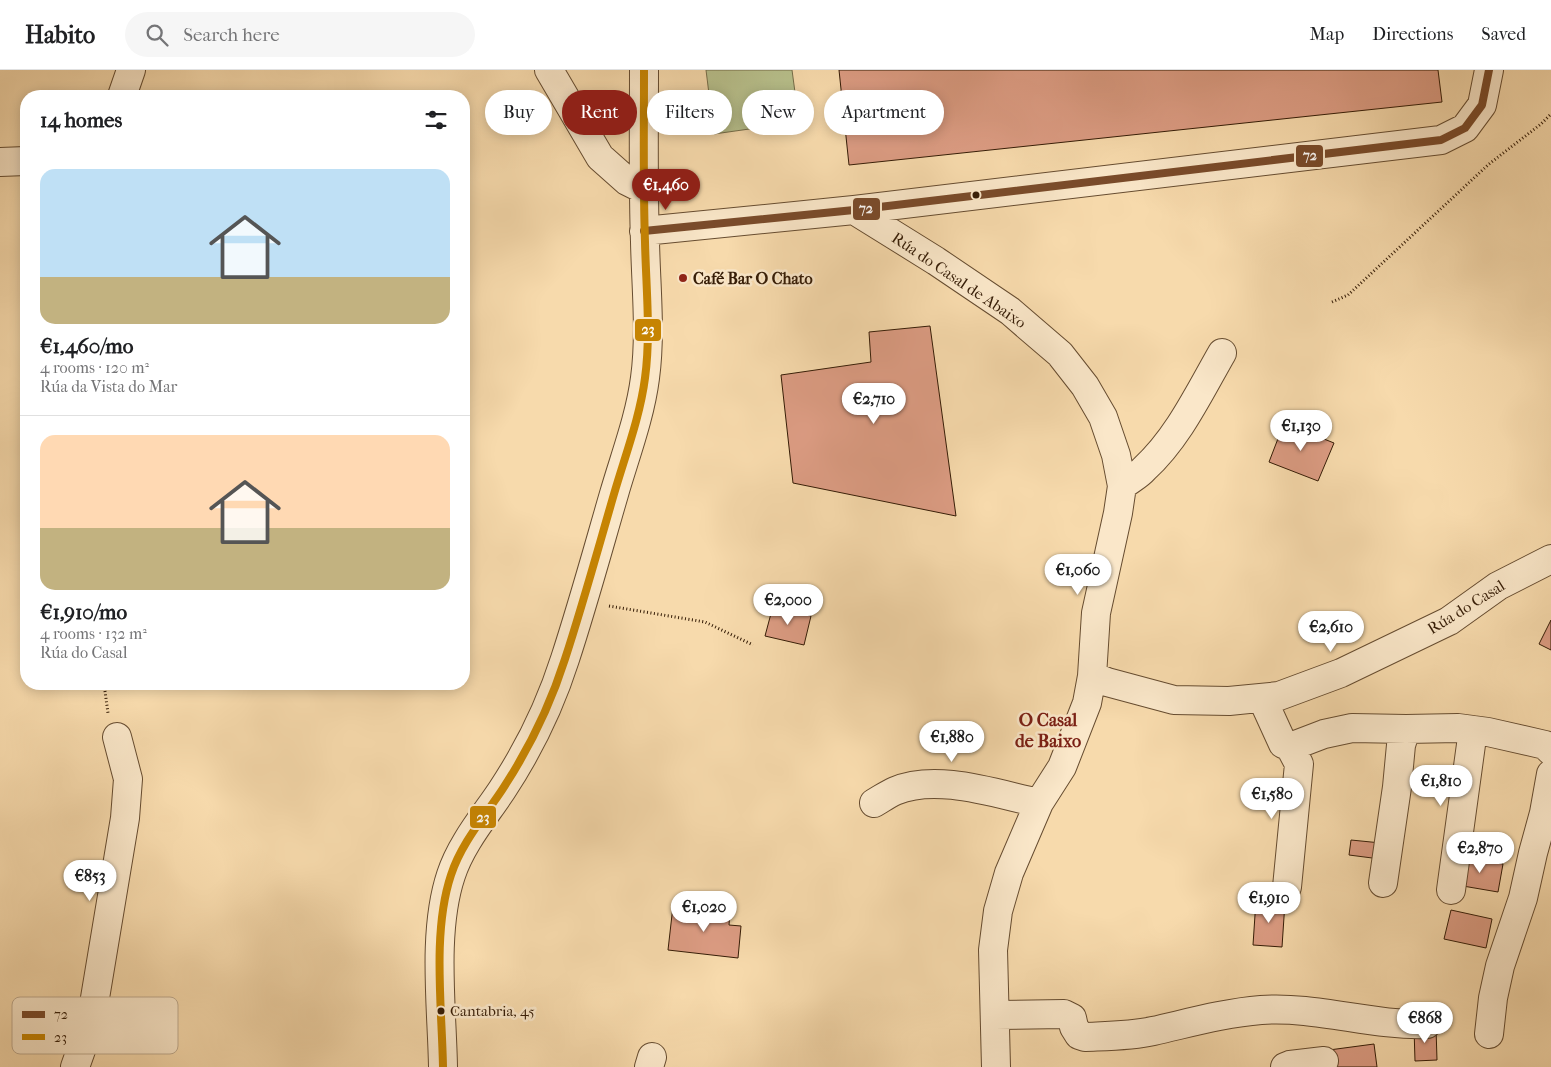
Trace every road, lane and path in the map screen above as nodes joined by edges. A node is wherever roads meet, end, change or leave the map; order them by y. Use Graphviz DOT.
graph roads {
  1 [pos="131,70"];
  2 [pos="549,70"];
  3 [pos="644,70"];
  4 [pos="1490,70"];
  5 [pos="124,90"];
  6 [pos="1551,114"];
  7 [pos="20,161"];
  8 [pos="0,162"];
  9 [pos="645,190"];
  10 [pos="854,210"];
  11 [pos="644,231"];
  12 [pos="1332,302"];
  13 [pos="1222,353"];
  14 [pos="1122,486"];
  15 [pos="1551,558"];
  16 [pos="605,606"];
  17 [pos="753,646"];
  18 [pos="1092,676"];
  19 [pos="1262,698"];
  20 [pos="1406,729"];
  21 [pos="1473,730"];
  22 [pos="117,736"];
  23 [pos="1290,747"];
  24 [pos="1551,750"];
  25 [pos="1551,774"];
  26 [pos="874,803"];
  27 [pos="1039,803"];
  28 [pos="1383,882"];
  29 [pos="1287,887"];
  30 [pos="1451,890"];
  31 [pos="95,997"];
  32 [pos="995,1015"];
  33 [pos="1427,1024"];
  34 [pos="1489,1034"];
  35 [pos="80,1054"];
  36 [pos="1324,1061"];
  37 [pos="75,1067"];
  38 [pos="443,1067"];
  39 [pos="996,1067"];
  40 [pos="1285,1067"];
  1 -- 5 [label="street"];
  2 -- 9 [label="street"];
  3 -- 9 [label="street"];
  4 -- 10 [label="street"];
  6 -- 12 [label="path"];
  7 -- 8 [label="street"];
  9 -- 11 [label="street"];
  10 -- 11 [label="street"];
  10 -- 14 [label="street, Rúa do Casal de Abaixo"];
  11 -- 38 [label="street"];
  13 -- 14 [label="street"];
  14 -- 18 [label="street, Rúa do Casal de Abaixo"];
  15 -- 19 [label="street, Rúa do Casal"];
  16 -- 17 [label="path"];
  18 -- 19 [label="street, Rúa do Casal"];
  18 -- 27 [label="street, Rúa do Casal de Abaixo"];
  19 -- 23 [label="street"];
  20 -- 21 [label="street"];
  20 -- 23 [label="street"];
  20 -- 28 [label="street"];
  21 -- 24 [label="street"];
  21 -- 30 [label="street"];
  22 -- 31 [label="street"];
  23 -- 29 [label="street"];
  25 -- 34 [label="street"];
  26 -- 27 [label="street"];
  27 -- 32 [label="street, Rúa do Casal de Abaixo"];
  32 -- 33 [label="street"];
  32 -- 39 [label="street, Rúa do Casal de Abaixo"];
  35 -- 37 [label="street"];
  36 -- 40 [label="street"];
}
